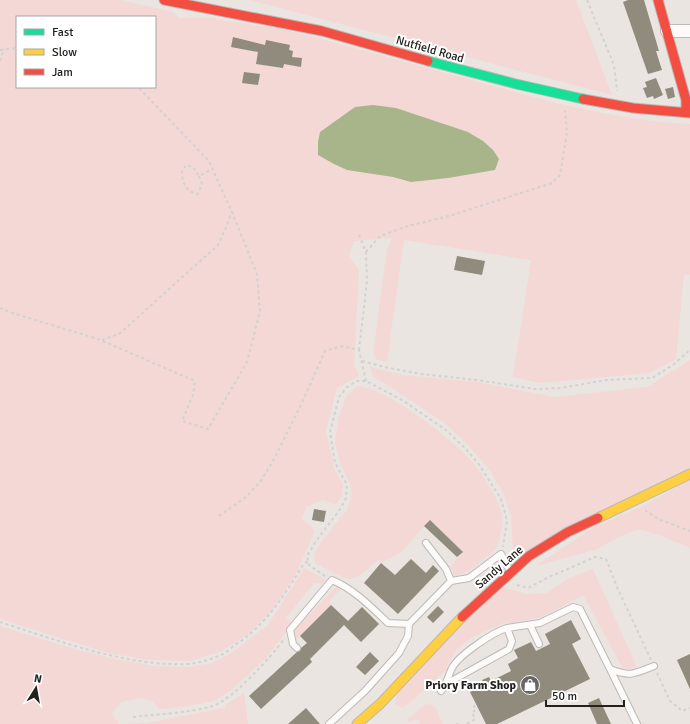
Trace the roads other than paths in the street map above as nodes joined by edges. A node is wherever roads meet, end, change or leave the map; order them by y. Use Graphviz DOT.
graph roads {
  1 [pos="164,0"];
  2 [pos="658,0"];
  3 [pos="667,31"];
  4 [pos="690,31"];
  5 [pos="688,112"];
  6 [pos="690,474"];
  7 [pos="426,543"];
  8 [pos="511,572"];
  9 [pos="451,581"];
  10 [pos="410,624"];
  11 [pos="530,625"];
  12 [pos="507,628"];
  13 [pos="539,644"];
  14 [pos="297,648"];
  15 [pos="654,666"];
  16 [pos="610,669"];
  17 [pos="446,684"];
  18 [pos="441,691"];
  19 [pos="329,724"];
  20 [pos="357,724"];
  21 [pos="637,724"];
  1 -- 5 [label="street, Nutfield Road"];
  2 -- 3 [label="street"];
  3 -- 4 [label="street"];
  3 -- 5 [label="street"];
  6 -- 8 [label="street, Sandy Lane"];
  7 -- 9 [label="lane"];
  8 -- 9 [label="lane"];
  8 -- 20 [label="street, Sandy Lane"];
  9 -- 10 [label="lane"];
  10 -- 14 [label="lane"];
  10 -- 19 [label="lane"];
  11 -- 12 [label="lane"];
  11 -- 13 [label="lane"];
  11 -- 16 [label="lane"];
  12 -- 17 [label="lane"];
  12 -- 17 [label="lane"];
  15 -- 16 [label="lane"];
  16 -- 21 [label="lane"];
  17 -- 18 [label="lane"];
}
